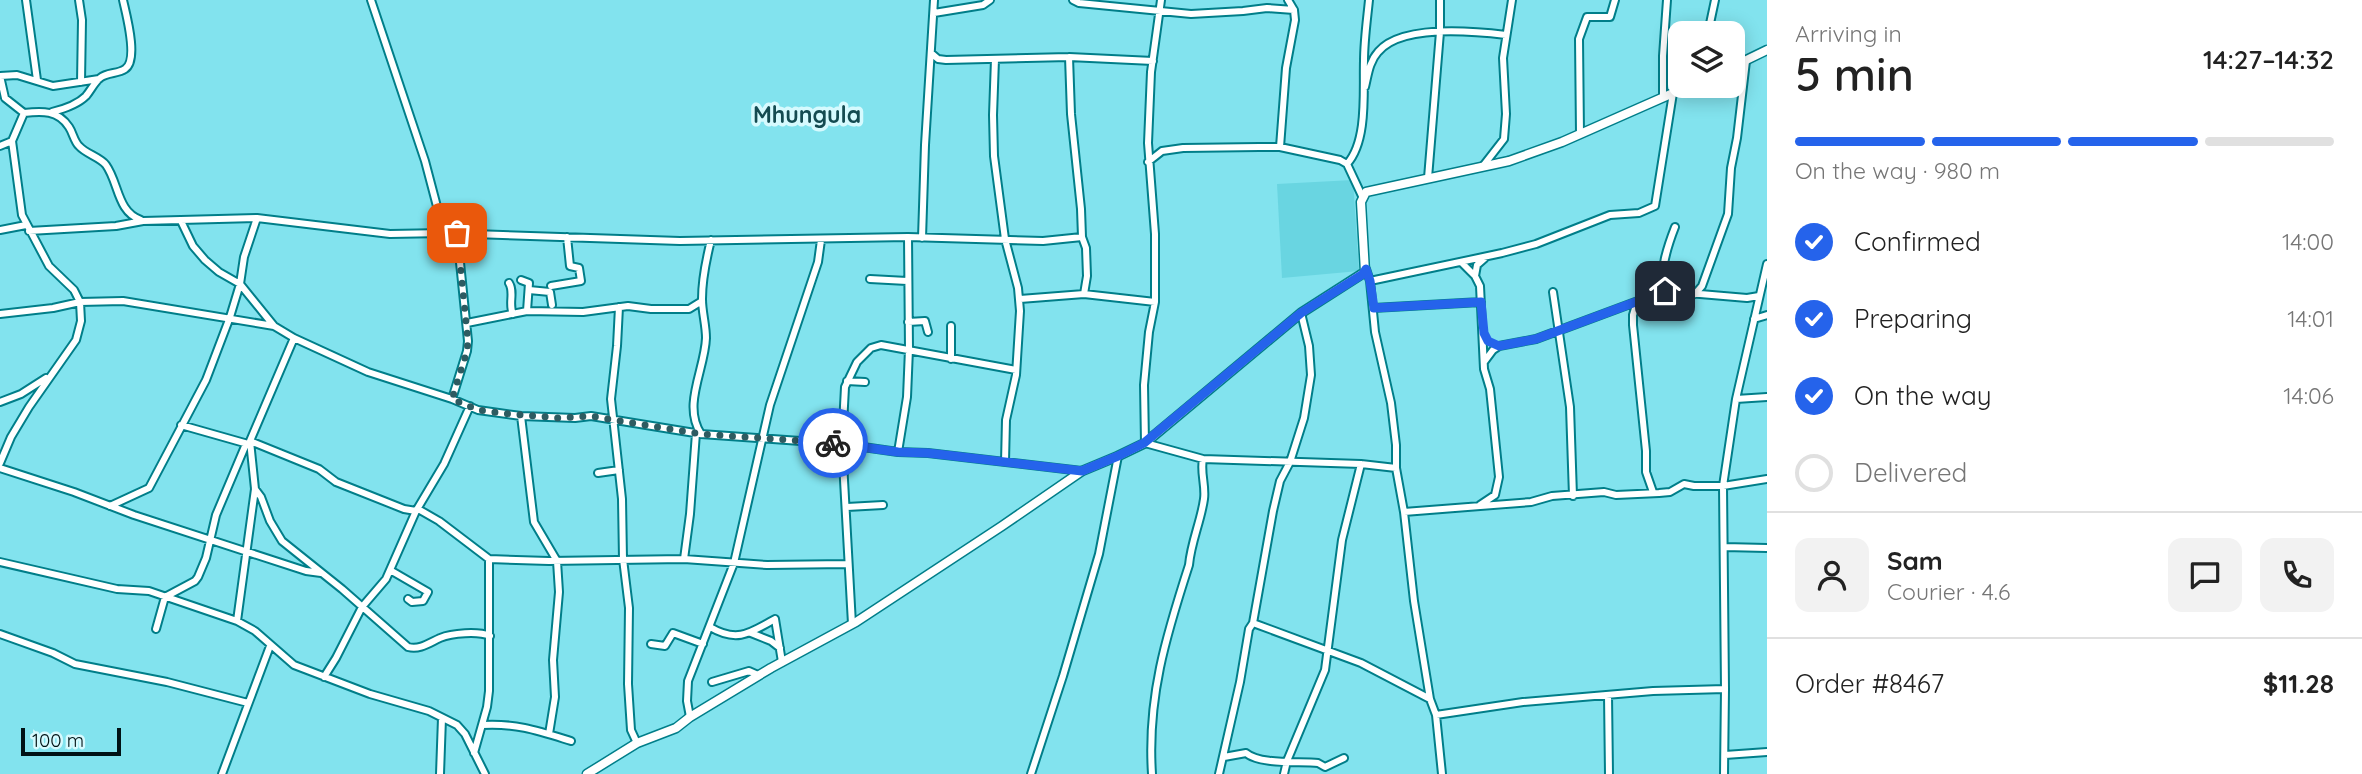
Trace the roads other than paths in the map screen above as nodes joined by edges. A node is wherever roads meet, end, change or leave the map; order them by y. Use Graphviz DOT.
graph roads {
  1 [pos="26,0"];
  2 [pos="79,0"];
  3 [pos="123,0"];
  4 [pos="371,0"];
  5 [pos="934,0"];
  6 [pos="990,0"];
  7 [pos="1073,0"];
  8 [pos="1161,0"];
  9 [pos="1288,0"];
  10 [pos="1369,0"];
  11 [pos="1440,0"];
  12 [pos="1513,0"];
  13 [pos="1615,0"];
  14 [pos="1667,0"];
  15 [pos="1715,0"];
  16 [pos="1160,10"];
  17 [pos="1294,10"];
  18 [pos="934,13"];
  19 [pos="1711,21"];
  20 [pos="1440,32"];
  21 [pos="1506,35"];
  22 [pos="1767,50"];
  23 [pos="931,53"];
  24 [pos="1069,57"];
  25 [pos="995,59"];
  26 [pos="1153,61"];
  27 [pos="1746,61"];
  28 [pos="0,76"];
  29 [pos="99,79"];
  30 [pos="37,80"];
  31 [pos="81,82"];
  32 [pos="1365,88"];
  33 [pos="1668,94"];
  34 [pos="1663,95"];
  35 [pos="1672,98"];
  36 [pos="52,112"];
  37 [pos="24,113"];
  38 [pos="1580,134"];
  39 [pos="12,141"];
  40 [pos="1148,143"];
  41 [pos="0,146"];
  42 [pos="1280,147"];
  43 [pos="1162,151"];
  44 [pos="1149,162"];
  45 [pos="1347,164"];
  46 [pos="1483,166"];
  47 [pos="1428,178"];
  48 [pos="1362,196"];
  49 [pos="257,218"];
  50 [pos="143,221"];
  51 [pos="181,221"];
  52 [pos="1675,227"];
  53 [pos="27,228"];
  54 [pos="0,230"];
  55 [pos="444,233"];
  56 [pos="457,233"];
  57 [pos="567,237"];
  58 [pos="908,237"];
  59 [pos="1082,237"];
  60 [pos="922,238"];
  61 [pos="711,240"];
  62 [pos="821,240"];
  63 [pos="1004,240"];
  64 [pos="1488,256"];
  65 [pos="1461,261"];
  66 [pos="1767,264"];
  67 [pos="1366,269"];
  68 [pos="1475,276"];
  69 [pos="870,279"];
  70 [pos="521,280"];
  71 [pos="907,281"];
  72 [pos="1370,281"];
  73 [pos="509,283"];
  74 [pos="240,284"];
  75 [pos="551,286"];
  76 [pos="529,290"];
  77 [pos="1665,291"];
  78 [pos="1553,292"];
  79 [pos="1695,294"];
  80 [pos="1084,295"];
  81 [pos="1759,296"];
  82 [pos="1020,299"];
  83 [pos="702,301"];
  84 [pos="80,302"];
  85 [pos="1155,302"];
  86 [pos="1481,302"];
  87 [pos="1637,302"];
  88 [pos="552,305"];
  89 [pos="619,307"];
  90 [pos="1374,308"];
  91 [pos="527,311"];
  92 [pos="1301,313"];
  93 [pos="0,314"];
  94 [pos="513,314"];
  95 [pos="1767,315"];
  96 [pos="230,317"];
  97 [pos="1754,319"];
  98 [pos="908,322"];
  99 [pos="467,323"];
  100 [pos="274,326"];
  101 [pos="951,326"];
  102 [pos="1560,330"];
  103 [pos="928,332"];
  104 [pos="1484,333"];
  105 [pos="294,338"];
  106 [pos="1499,346"];
  107 [pos="909,349"];
  108 [pos="951,359"];
  109 [pos="1484,362"];
  110 [pos="1016,370"];
  111 [pos="51,375"];
  112 [pos="846,381"];
  113 [pos="865,382"];
  114 [pos="1767,397"];
  115 [pos="452,399"];
  116 [pos="1736,399"];
  117 [pos="0,402"];
  118 [pos="470,407"];
  119 [pos="521,416"];
  120 [pos="613,420"];
  121 [pos="180,425"];
  122 [pos="698,433"];
  123 [pos="762,438"];
  124 [pos="249,443"];
  125 [pos="1144,443"];
  126 [pos="842,444"];
  127 [pos="898,452"];
  128 [pos="1118,456"];
  129 [pos="1203,459"];
  130 [pos="1005,462"];
  131 [pos="1290,462"];
  132 [pos="1361,464"];
  133 [pos="0,466"];
  134 [pos="1396,468"];
  135 [pos="619,470"];
  136 [pos="1082,471"];
  137 [pos="598,473"];
  138 [pos="1767,479"];
  139 [pos="1723,486"];
  140 [pos="255,489"];
  141 [pos="1653,492"];
  142 [pos="1495,495"];
  143 [pos="1573,496"];
  144 [pos="883,505"];
  145 [pos="1506,505"];
  146 [pos="110,506"];
  147 [pos="1478,506"];
  148 [pos="847,507"];
  149 [pos="417,510"];
  150 [pos="1404,512"];
  151 [pos="209,540"];
  152 [pos="1724,547"];
  153 [pos="1767,548"];
  154 [pos="248,551"];
  155 [pos="489,559"];
  156 [pos="623,559"];
  157 [pos="684,559"];
  158 [pos="557,561"];
  159 [pos="0,562"];
  160 [pos="734,563"];
  161 [pos="847,564"];
  162 [pos="390,570"];
  163 [pos="321,573"];
  164 [pos="164,597"];
  165 [pos="408,599"];
  166 [pos="362,607"];
  167 [pos="237,621"];
  168 [pos="1253,623"];
  169 [pos="852,624"];
  170 [pos="710,628"];
  171 [pos="156,629"];
  172 [pos="751,633"];
  173 [pos="0,634"];
  174 [pos="490,636"];
  175 [pos="651,644"];
  176 [pos="703,644"];
  177 [pos="270,646"];
  178 [pos="780,648"];
  179 [pos="1328,652"];
  180 [pos="782,662"];
  181 [pos="758,676"];
  182 [pos="324,677"];
  183 [pos="712,682"];
  184 [pos="1726,689"];
  185 [pos="1608,695"];
  186 [pos="1430,699"];
  187 [pos="248,703"];
  188 [pos="1436,715"];
  189 [pos="690,717"];
  190 [pos="442,718"];
  191 [pos="482,725"];
  192 [pos="549,734"];
  193 [pos="571,741"];
  194 [pos="637,743"];
  195 [pos="1767,751"];
  196 [pos="474,753"];
  197 [pos="1725,755"];
  198 [pos="1224,757"];
  199 [pos="1344,758"];
  200 [pos="1287,761"];
  201 [pos="222,774"];
  202 [pos="440,774"];
  203 [pos="485,774"];
  204 [pos="588,774"];
  205 [pos="1031,774"];
  206 [pos="1152,774"];
  207 [pos="1219,774"];
  208 [pos="1284,774"];
  209 [pos="1442,774"];
  210 [pos="1609,774"];
  211 [pos="1724,774"];
  1 -- 30 [label="street"];
  2 -- 31 [label="street"];
  3 -- 29 [label="street"];
  4 -- 55 [label="street"];
  5 -- 18 [label="street"];
  6 -- 18 [label="street"];
  7 -- 16 [label="street"];
  8 -- 16 [label="street"];
  9 -- 17 [label="street"];
  10 -- 32 [label="street"];
  11 -- 20 [label="street"];
  12 -- 21 [label="street"];
  13 -- 38 [label="street"];
  14 -- 34 [label="street"];
  15 -- 19 [label="street"];
  16 -- 17 [label="street"];
  16 -- 26 [label="street"];
  17 -- 42 [label="street"];
  18 -- 23 [label="street"];
  20 -- 21 [label="street"];
  20 -- 32 [label="street"];
  20 -- 47 [label="street"];
  21 -- 46 [label="street"];
  22 -- 27 [label="street"];
  23 -- 25 [label="street"];
  23 -- 60 [label="street"];
  24 -- 25 [label="street"];
  24 -- 26 [label="street"];
  24 -- 59 [label="street"];
  25 -- 63 [label="street"];
  26 -- 40 [label="street"];
  27 -- 79 [label="street"];
  28 -- 30 [label="street"];
  28 -- 37 [label="street"];
  29 -- 31 [label="street"];
  29 -- 36 [label="street"];
  30 -- 31 [label="street"];
  32 -- 45 [label="street"];
  33 -- 34 [label="street"];
  34 -- 38 [label="street"];
  35 -- 64 [label="street"];
  36 -- 37 [label="street"];
  36 -- 50 [label="street"];
  37 -- 39 [label="street"];
  38 -- 46 [label="street"];
  39 -- 41 [label="street"];
  39 -- 53 [label="street"];
  40 -- 43 [label="street"];
  40 -- 44 [label="street"];
  42 -- 43 [label="street"];
  42 -- 45 [label="street"];
  43 -- 44 [label="street"];
  44 -- 85 [label="street"];
  45 -- 48 [label="street"];
  46 -- 47 [label="street"];
  47 -- 48 [label="street"];
  48 -- 67 [label="street"];
  49 -- 51 [label="street"];
  49 -- 55 [label="street"];
  49 -- 74 [label="street"];
  50 -- 51 [label="street"];
  50 -- 53 [label="street"];
  51 -- 74 [label="street"];
  52 -- 77 [label="street"];
  53 -- 54 [label="street"];
  53 -- 84 [label="street"];
  55 -- 56 [label="street"];
  56 -- 57 [label="street"];
  56 -- 99 [label="street"];
  57 -- 61 [label="street"];
  57 -- 75 [label="street"];
  58 -- 60 [label="street"];
  58 -- 62 [label="street"];
  58 -- 71 [label="street"];
  59 -- 63 [label="street"];
  59 -- 80 [label="street"];
  60 -- 63 [label="street"];
  61 -- 62 [label="street"];
  61 -- 83 [label="street"];
  62 -- 123 [label="street"];
  63 -- 82 [label="street"];
  64 -- 65 [label="street"];
  64 -- 68 [label="street"];
  65 -- 68 [label="street"];
  65 -- 72 [label="street"];
  66 -- 81 [label="street"];
  67 -- 72 [label="street"];
  67 -- 92 [label="street"];
  68 -- 86 [label="street"];
  69 -- 71 [label="street"];
  70 -- 76 [label="street"];
  71 -- 98 [label="street"];
  72 -- 90 [label="street"];
  73 -- 94 [label="street"];
  74 -- 96 [label="street"];
  74 -- 100 [label="street"];
  76 -- 88 [label="street"];
  76 -- 91 [label="street"];
  77 -- 79 [label="street"];
  77 -- 87 [label="street"];
  78 -- 102 [label="street"];
  79 -- 81 [label="street"];
  80 -- 82 [label="street"];
  80 -- 85 [label="street"];
  81 -- 97 [label="street"];
  82 -- 110 [label="street"];
  83 -- 89 [label="street"];
  83 -- 122 [label="street"];
  84 -- 93 [label="street"];
  84 -- 96 [label="street"];
  84 -- 111 [label="street"];
  85 -- 125 [label="street"];
  86 -- 90 [label="street"];
  86 -- 104 [label="street"];
  87 -- 102 [label="street"];
  87 -- 141 [label="street"];
  89 -- 91 [label="street"];
  89 -- 120 [label="street"];
  90 -- 134 [label="street"];
  91 -- 94 [label="street"];
  92 -- 125 [label="street"];
  92 -- 131 [label="street"];
  94 -- 99 [label="street"];
  95 -- 97 [label="street"];
  96 -- 100 [label="street"];
  96 -- 121 [label="street"];
  97 -- 116 [label="street"];
  98 -- 103 [label="street"];
  98 -- 107 [label="street"];
  99 -- 115 [label="street"];
  100 -- 105 [label="street"];
  101 -- 108 [label="street"];
  102 -- 106 [label="street"];
  102 -- 143 [label="street"];
  104 -- 106 [label="street"];
  104 -- 109 [label="street"];
  105 -- 115 [label="street"];
  105 -- 124 [label="street"];
  106 -- 109 [label="street"];
  107 -- 108 [label="street"];
  107 -- 112 [label="street"];
  107 -- 127 [label="street"];
  108 -- 110 [label="street"];
  109 -- 142 [label="street"];
  110 -- 130 [label="street"];
  111 -- 117 [label="street"];
  111 -- 133 [label="street"];
  112 -- 113 [label="street"];
  112 -- 126 [label="street"];
  114 -- 116 [label="street"];
  115 -- 118 [label="street"];
  116 -- 139 [label="street"];
  118 -- 119 [label="street"];
  118 -- 149 [label="street"];
  119 -- 120 [label="street"];
  119 -- 158 [label="street"];
  120 -- 122 [label="street"];
  120 -- 135 [label="street"];
  121 -- 124 [label="street"];
  121 -- 146 [label="street"];
  122 -- 123 [label="street"];
  122 -- 157 [label="street"];
  123 -- 126 [label="street"];
  123 -- 160 [label="street"];
  124 -- 140 [label="street"];
  124 -- 149 [label="street"];
  124 -- 151 [label="street"];
  125 -- 128 [label="street"];
  125 -- 129 [label="street"];
  126 -- 127 [label="street"];
  126 -- 148 [label="street"];
  127 -- 130 [label="street"];
  128 -- 136 [label="street"];
  128 -- 205 [label="street"];
  129 -- 131 [label="street"];
  129 -- 206 [label="street"];
  130 -- 136 [label="street"];
  131 -- 132 [label="street"];
  131 -- 168 [label="street"];
  132 -- 134 [label="street"];
  132 -- 179 [label="street"];
  133 -- 146 [label="street"];
  134 -- 150 [label="street"];
  135 -- 137 [label="street"];
  135 -- 156 [label="street"];
  136 -- 169 [label="street"];
  138 -- 139 [label="street"];
  139 -- 141 [label="street"];
  139 -- 152 [label="street"];
  140 -- 154 [label="street"];
  140 -- 163 [label="street"];
  141 -- 143 [label="street"];
  142 -- 145 [label="street"];
  142 -- 147 [label="street"];
  143 -- 145 [label="street"];
  144 -- 148 [label="street"];
  145 -- 147 [label="street"];
  146 -- 151 [label="street"];
  147 -- 150 [label="street"];
  148 -- 161 [label="street"];
  149 -- 155 [label="street"];
  149 -- 162 [label="street"];
  150 -- 186 [label="street"];
  151 -- 154 [label="street"];
  151 -- 164 [label="street"];
  152 -- 153 [label="street"];
  152 -- 184 [label="street"];
  154 -- 163 [label="street"];
  154 -- 167 [label="street"];
  155 -- 158 [label="street"];
  155 -- 174 [label="street"];
  156 -- 157 [label="street"];
  156 -- 158 [label="street"];
  156 -- 194 [label="street"];
  157 -- 160 [label="street"];
  158 -- 192 [label="street"];
  159 -- 164 [label="street"];
  160 -- 161 [label="street"];
  160 -- 170 [label="street"];
  161 -- 169 [label="street"];
  162 -- 165 [label="street"];
  162 -- 166 [label="street"];
  163 -- 166 [label="street"];
  164 -- 167 [label="street"];
  164 -- 171 [label="street"];
  166 -- 174 [label="street"];
  166 -- 182 [label="street"];
  167 -- 177 [label="street"];
  168 -- 179 [label="street"];
  168 -- 198 [label="street"];
  169 -- 180 [label="street"];
  170 -- 172 [label="street"];
  170 -- 176 [label="street"];
  172 -- 178 [label="street"];
  172 -- 178 [label="street"];
  173 -- 187 [label="street"];
  174 -- 191 [label="street"];
  175 -- 176 [label="street"];
  176 -- 189 [label="street"];
  177 -- 182 [label="street"];
  177 -- 187 [label="street"];
  178 -- 180 [label="street"];
  179 -- 186 [label="street"];
  179 -- 200 [label="street"];
  180 -- 181 [label="street"];
  181 -- 183 [label="street"];
  181 -- 189 [label="street"];
  182 -- 190 [label="street"];
  184 -- 185 [label="street"];
  184 -- 197 [label="street"];
  185 -- 188 [label="street"];
  185 -- 210 [label="street"];
  186 -- 188 [label="street"];
  187 -- 201 [label="street"];
  188 -- 209 [label="street"];
  189 -- 194 [label="street"];
  190 -- 196 [label="street"];
  190 -- 202 [label="street"];
  191 -- 192 [label="street"];
  191 -- 196 [label="street"];
  192 -- 193 [label="street"];
  194 -- 204 [label="street"];
  195 -- 197 [label="street"];
  196 -- 203 [label="street"];
  197 -- 211 [label="street"];
  198 -- 200 [label="street"];
  198 -- 207 [label="street"];
  199 -- 200 [label="street"];
  200 -- 208 [label="street"];
}
